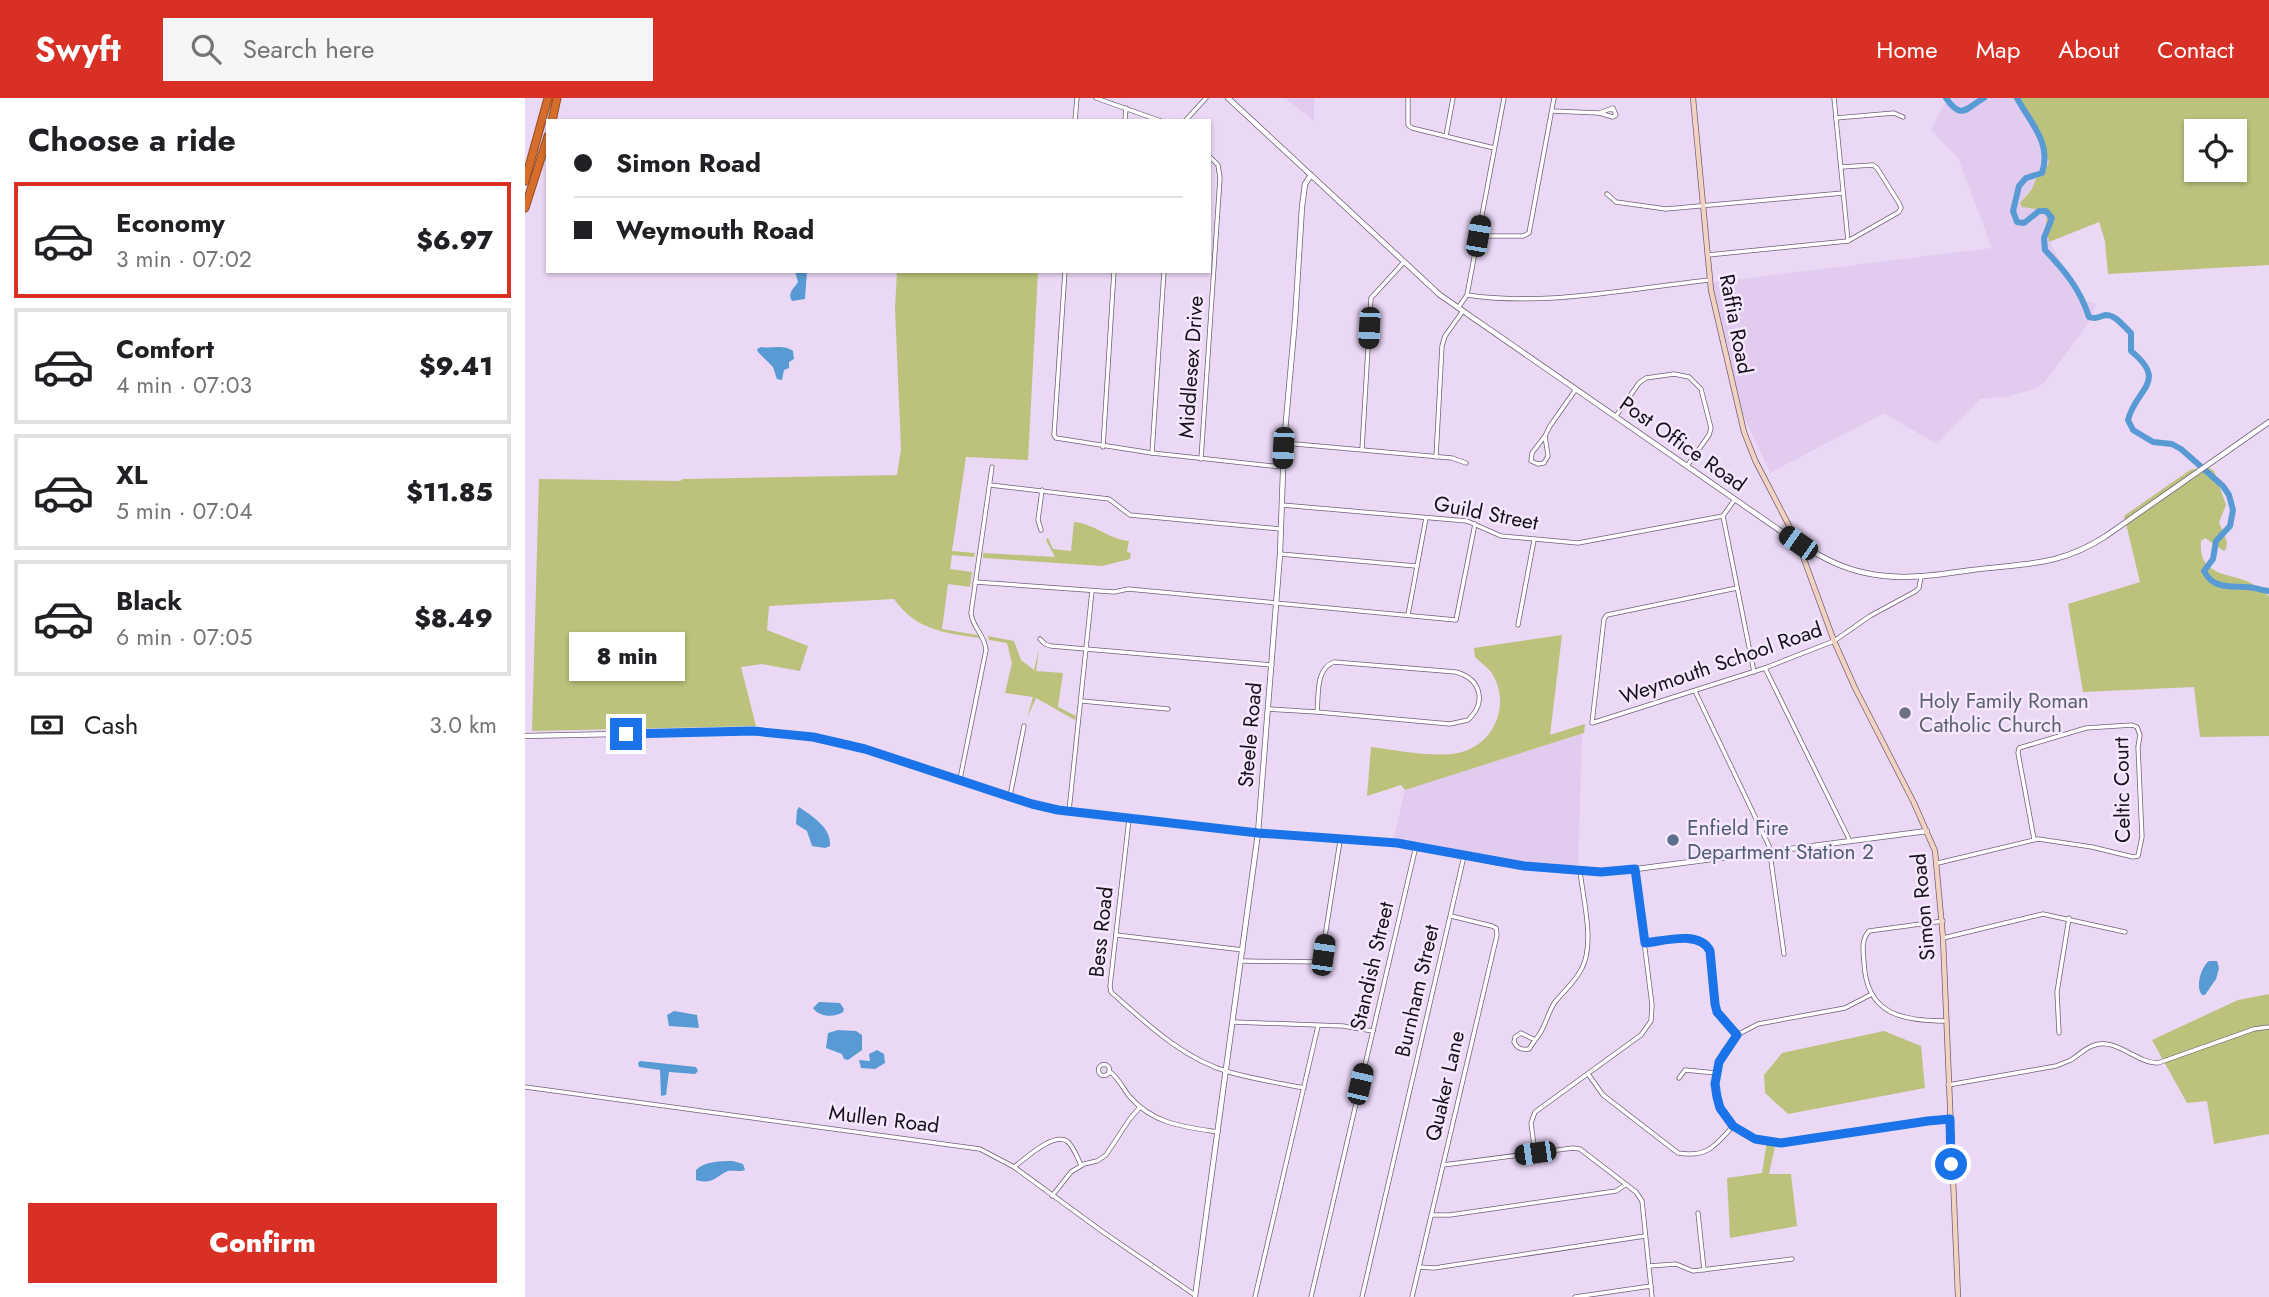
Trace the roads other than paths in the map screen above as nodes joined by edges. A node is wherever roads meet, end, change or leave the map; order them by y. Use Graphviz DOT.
graph roads {
  1 [pos="548,98"];
  2 [pos="557,98"];
  3 [pos="1077,98"];
  4 [pos="1096,98"];
  5 [pos="1206,98"];
  6 [pos="1228,98"];
  7 [pos="1408,98"];
  8 [pos="1453,98"];
  9 [pos="1504,98"];
  10 [pos="1554,98"];
  11 [pos="1693,98"];
  12 [pos="1834,98"];
  13 [pos="1126,108"];
  14 [pos="1552,111"];
  15 [pos="1599,113"];
  16 [pos="1903,117"];
  17 [pos="1836,118"];
  18 [pos="552,119"];
  19 [pos="1075,119"];
  20 [pos="1125,119"];
  21 [pos="1156,119"];
  22 [pos="1187,119"];
  23 [pos="1446,136"];
  24 [pos="546,142"];
  25 [pos="1494,148"];
  26 [pos="1211,158"];
  27 [pos="1841,167"];
  28 [pos="1311,175"];
  29 [pos="525,181"];
  30 [pos="1843,192"];
  31 [pos="1607,194"];
  32 [pos="1702,206"];
  33 [pos="525,208"];
  34 [pos="1478,236"];
  35 [pos="1848,242"];
  36 [pos="1708,255"];
  37 [pos="1404,262"];
  38 [pos="1065,273"];
  39 [pos="1114,273"];
  40 [pos="1164,273"];
  41 [pos="1710,280"];
  42 [pos="1467,295"];
  43 [pos="1460,309"];
  44 [pos="1576,389"];
  45 [pos="1616,416"];
  46 [pos="2269,422"];
  47 [pos="1545,436"];
  48 [pos="1284,443"];
  49 [pos="1103,447"];
  50 [pos="1362,449"];
  51 [pos="1152,453"];
  52 [pos="1436,457"];
  53 [pos="1201,458"];
  54 [pos="1466,463"];
  55 [pos="1687,466"];
  56 [pos="992,467"];
  57 [pos="1283,467"];
  58 [pos="989,485"];
  59 [pos="1042,490"];
  60 [pos="1735,499"];
  61 [pos="1282,505"];
  62 [pos="1723,516"];
  63 [pos="1426,518"];
  64 [pos="1475,524"];
  65 [pos="1281,529"];
  66 [pos="1041,530"];
  67 [pos="1534,540"];
  68 [pos="1798,543"];
  69 [pos="1280,554"];
  70 [pos="1416,566"];
  71 [pos="1921,577"];
  72 [pos="975,582"];
  73 [pos="1737,588"];
  74 [pos="1092,590"];
  75 [pos="1277,604"];
  76 [pos="1408,615"];
  77 [pos="1518,625"];
  78 [pos="1040,639"];
  79 [pos="1834,640"];
  80 [pos="1087,649"];
  81 [pos="1272,666"];
  82 [pos="1765,668"];
  83 [pos="1754,672"];
  84 [pos="1695,691"];
  85 [pos="1082,701"];
  86 [pos="1168,709"];
  87 [pos="1268,709"];
  88 [pos="1317,712"];
  89 [pos="1024,726"];
  90 [pos="525,736"];
  91 [pos="960,779"];
  92 [pos="1010,796"];
  93 [pos="1069,811"];
  94 [pos="1129,819"];
  95 [pos="1927,830"];
  96 [pos="1258,833"];
  97 [pos="2034,839"];
  98 [pos="1340,841"];
  99 [pos="1850,841"];
  100 [pos="1416,846"];
  101 [pos="1771,852"];
  102 [pos="1464,856"];
  103 [pos="1938,863"];
  104 [pos="1635,869"];
  105 [pos="1580,871"];
  106 [pos="1451,916"];
  107 [pos="2069,918"];
  108 [pos="1943,921"];
  109 [pos="2125,932"];
  110 [pos="1116,935"];
  111 [pos="1943,938"];
  112 [pos="1645,943"];
  113 [pos="1244,950"];
  114 [pos="1784,954"];
  115 [pos="1242,961"];
  116 [pos="1872,994"];
  117 [pos="1946,1021"];
  118 [pos="1234,1022"];
  119 [pos="1318,1026"];
  120 [pos="2269,1027"];
  121 [pos="1373,1031"];
  122 [pos="2059,1033"];
  123 [pos="1737,1035"];
  124 [pos="1535,1040"];
  125 [pos="1109,1071"];
  126 [pos="1226,1071"];
  127 [pos="1716,1073"];
  128 [pos="1588,1074"];
  129 [pos="1679,1078"];
  130 [pos="1948,1085"];
  131 [pos="525,1087"];
  132 [pos="1304,1088"];
  133 [pos="1140,1107"];
  134 [pos="1950,1119"];
  135 [pos="1733,1126"];
  136 [pos="1218,1132"];
  137 [pos="1535,1153"];
  138 [pos="1081,1165"];
  139 [pos="1443,1165"];
  140 [pos="1014,1167"];
  141 [pos="1626,1185"];
  142 [pos="1052,1196"];
  143 [pos="1698,1213"];
  144 [pos="1432,1215"];
  145 [pos="1645,1237"];
  146 [pos="1792,1259"];
  147 [pos="1649,1266"];
  148 [pos="1419,1267"];
  149 [pos="1704,1270"];
  150 [pos="1651,1286"];
  151 [pos="1195,1296"];
  152 [pos="1255,1297"];
  153 [pos="1311,1297"];
  154 [pos="1362,1297"];
  155 [pos="1412,1297"];
  156 [pos="1575,1297"];
  157 [pos="1652,1297"];
  158 [pos="1958,1297"];
  1 -- 29 [label="highway"];
  2 -- 18 [label="highway"];
  3 -- 19 [label="street"];
  4 -- 13 [label="street"];
  5 -- 22 [label="street"];
  6 -- 28 [label="street, Post Office Road"];
  7 -- 23 [label="street"];
  8 -- 23 [label="street"];
  9 -- 25 [label="street"];
  10 -- 14 [label="street"];
  11 -- 32 [label="main road, Raffia Road"];
  12 -- 17 [label="street"];
  13 -- 20 [label="street"];
  13 -- 21 [label="street"];
  14 -- 15 [label="street"];
  14 -- 34 [label="street"];
  16 -- 17 [label="street"];
  17 -- 27 [label="street"];
  23 -- 25 [label="street"];
  24 -- 33 [label="highway"];
  25 -- 34 [label="street"];
  26 -- 53 [label="street, Middlesex Drive"];
  27 -- 30 [label="street"];
  27 -- 35 [label="street"];
  28 -- 37 [label="street, Post Office Road"];
  28 -- 48 [label="street, Steele Road"];
  30 -- 32 [label="street"];
  30 -- 35 [label="street"];
  31 -- 32 [label="street"];
  32 -- 36 [label="main road, Raffia Road"];
  34 -- 42 [label="street"];
  35 -- 36 [label="street"];
  36 -- 41 [label="main road, Raffia Road"];
  37 -- 43 [label="street, Post Office Road"];
  37 -- 50 [label="street"];
  38 -- 49 [label="street"];
  39 -- 49 [label="street"];
  40 -- 51 [label="street"];
  41 -- 42 [label="street"];
  41 -- 68 [label="main road, Raffia Road"];
  42 -- 43 [label="street"];
  43 -- 44 [label="street, Post Office Road"];
  43 -- 52 [label="street"];
  44 -- 45 [label="street, Post Office Road"];
  44 -- 47 [label="street"];
  45 -- 55 [label="street, Post Office Road"];
  45 -- 55 [label="street"];
  46 -- 71 [label="street, Post Office Road"];
  47 -- 47 [label="street"];
  48 -- 50 [label="street"];
  48 -- 57 [label="street, Steele Road"];
  49 -- 51 [label="street"];
  50 -- 52 [label="street"];
  51 -- 53 [label="street"];
  52 -- 54 [label="street"];
  53 -- 57 [label="street"];
  55 -- 60 [label="street, Post Office Road"];
  56 -- 58 [label="street"];
  57 -- 61 [label="street, Steele Road"];
  58 -- 59 [label="street"];
  58 -- 72 [label="street"];
  59 -- 65 [label="street"];
  59 -- 66 [label="street"];
  60 -- 62 [label="street"];
  60 -- 68 [label="street, Post Office Road"];
  61 -- 63 [label="street, Guild Street"];
  61 -- 65 [label="street, Steele Road"];
  62 -- 67 [label="street, Guild Street"];
  62 -- 73 [label="street"];
  63 -- 64 [label="street, Guild Street"];
  63 -- 70 [label="street"];
  64 -- 67 [label="street, Guild Street"];
  64 -- 76 [label="street"];
  65 -- 69 [label="street, Steele Road"];
  67 -- 77 [label="street"];
  68 -- 71 [label="street, Post Office Road"];
  68 -- 79 [label="main road, Simon Road"];
  69 -- 70 [label="street"];
  69 -- 75 [label="street, Steele Road"];
  70 -- 76 [label="street"];
  71 -- 79 [label="street, Weymouth School Road"];
  72 -- 74 [label="street"];
  72 -- 91 [label="street"];
  73 -- 83 [label="street"];
  73 -- 84 [label="street, Weymouth School Road"];
  74 -- 75 [label="street"];
  74 -- 80 [label="street"];
  75 -- 76 [label="street"];
  75 -- 81 [label="street, Steele Road"];
  78 -- 80 [label="street"];
  79 -- 82 [label="street, Weymouth School Road"];
  79 -- 95 [label="main road, Simon Road"];
  80 -- 81 [label="street"];
  80 -- 85 [label="street"];
  81 -- 87 [label="street, Steele Road"];
  82 -- 83 [label="street, Weymouth School Road"];
  82 -- 99 [label="street"];
  83 -- 84 [label="street, Weymouth School Road"];
  84 -- 101 [label="street"];
  85 -- 86 [label="street"];
  85 -- 93 [label="street"];
  87 -- 88 [label="street"];
  87 -- 96 [label="street, Steele Road"];
  88 -- 88 [label="street"];
  89 -- 92 [label="street"];
  90 -- 91 [label="street"];
  91 -- 92 [label="street"];
  92 -- 93 [label="street"];
  93 -- 94 [label="street"];
  94 -- 96 [label="street"];
  94 -- 110 [label="street, Bess Road"];
  95 -- 99 [label="street"];
  95 -- 103 [label="main road, Simon Road"];
  96 -- 98 [label="street"];
  96 -- 113 [label="street, Steele Road"];
  97 -- 97 [label="street, Celtic Court"];
  97 -- 103 [label="street"];
  98 -- 100 [label="street"];
  98 -- 115 [label="street"];
  99 -- 101 [label="street"];
  100 -- 102 [label="street"];
  100 -- 121 [label="street, Standish Street"];
  101 -- 104 [label="street"];
  101 -- 114 [label="street"];
  102 -- 105 [label="street"];
  102 -- 106 [label="street, Burnham Street"];
  103 -- 108 [label="main road, Simon Road"];
  104 -- 105 [label="street"];
  104 -- 112 [label="street"];
  105 -- 124 [label="street"];
  106 -- 139 [label="street, Quaker Lane"];
  106 -- 154 [label="street, Burnham Street"];
  107 -- 109 [label="street"];
  107 -- 111 [label="street"];
  107 -- 122 [label="street"];
  108 -- 111 [label="main road, Simon Road"];
  108 -- 116 [label="street"];
  110 -- 113 [label="street"];
  110 -- 126 [label="street, Bess Road"];
  111 -- 117 [label="main road, Simon Road"];
  112 -- 123 [label="street"];
  112 -- 128 [label="street"];
  113 -- 115 [label="street, Steele Road"];
  115 -- 118 [label="street, Steele Road"];
  116 -- 117 [label="street"];
  116 -- 123 [label="street"];
  117 -- 130 [label="main road, Simon Road"];
  118 -- 119 [label="street"];
  118 -- 126 [label="street, Steele Road"];
  119 -- 121 [label="street"];
  119 -- 132 [label="street"];
  120 -- 130 [label="street"];
  121 -- 153 [label="street, Standish Street"];
  123 -- 127 [label="street"];
  124 -- 124 [label="street"];
  125 -- 133 [label="street"];
  126 -- 132 [label="street"];
  126 -- 136 [label="street, Steele Road"];
  127 -- 129 [label="street"];
  127 -- 135 [label="street"];
  128 -- 135 [label="street"];
  128 -- 137 [label="street"];
  130 -- 134 [label="main road, Simon Road"];
  131 -- 140 [label="street, Mullen Road"];
  132 -- 152 [label="street"];
  133 -- 136 [label="street"];
  133 -- 138 [label="street"];
  134 -- 135 [label="street"];
  134 -- 158 [label="main road, Simon Road"];
  136 -- 151 [label="street, Steele Road"];
  137 -- 139 [label="street"];
  137 -- 141 [label="street"];
  138 -- 140 [label="street"];
  138 -- 142 [label="street"];
  139 -- 144 [label="street, Quaker Lane"];
  140 -- 142 [label="street, Mullen Road"];
  141 -- 144 [label="street"];
  141 -- 145 [label="street"];
  142 -- 151 [label="street, Mullen Road"];
  143 -- 149 [label="street"];
  144 -- 148 [label="street, Quaker Lane"];
  145 -- 147 [label="street"];
  145 -- 148 [label="street"];
  146 -- 149 [label="street"];
  147 -- 149 [label="street"];
  147 -- 150 [label="street"];
  148 -- 155 [label="street, Quaker Lane"];
  150 -- 156 [label="street"];
  150 -- 157 [label="street"];
}
